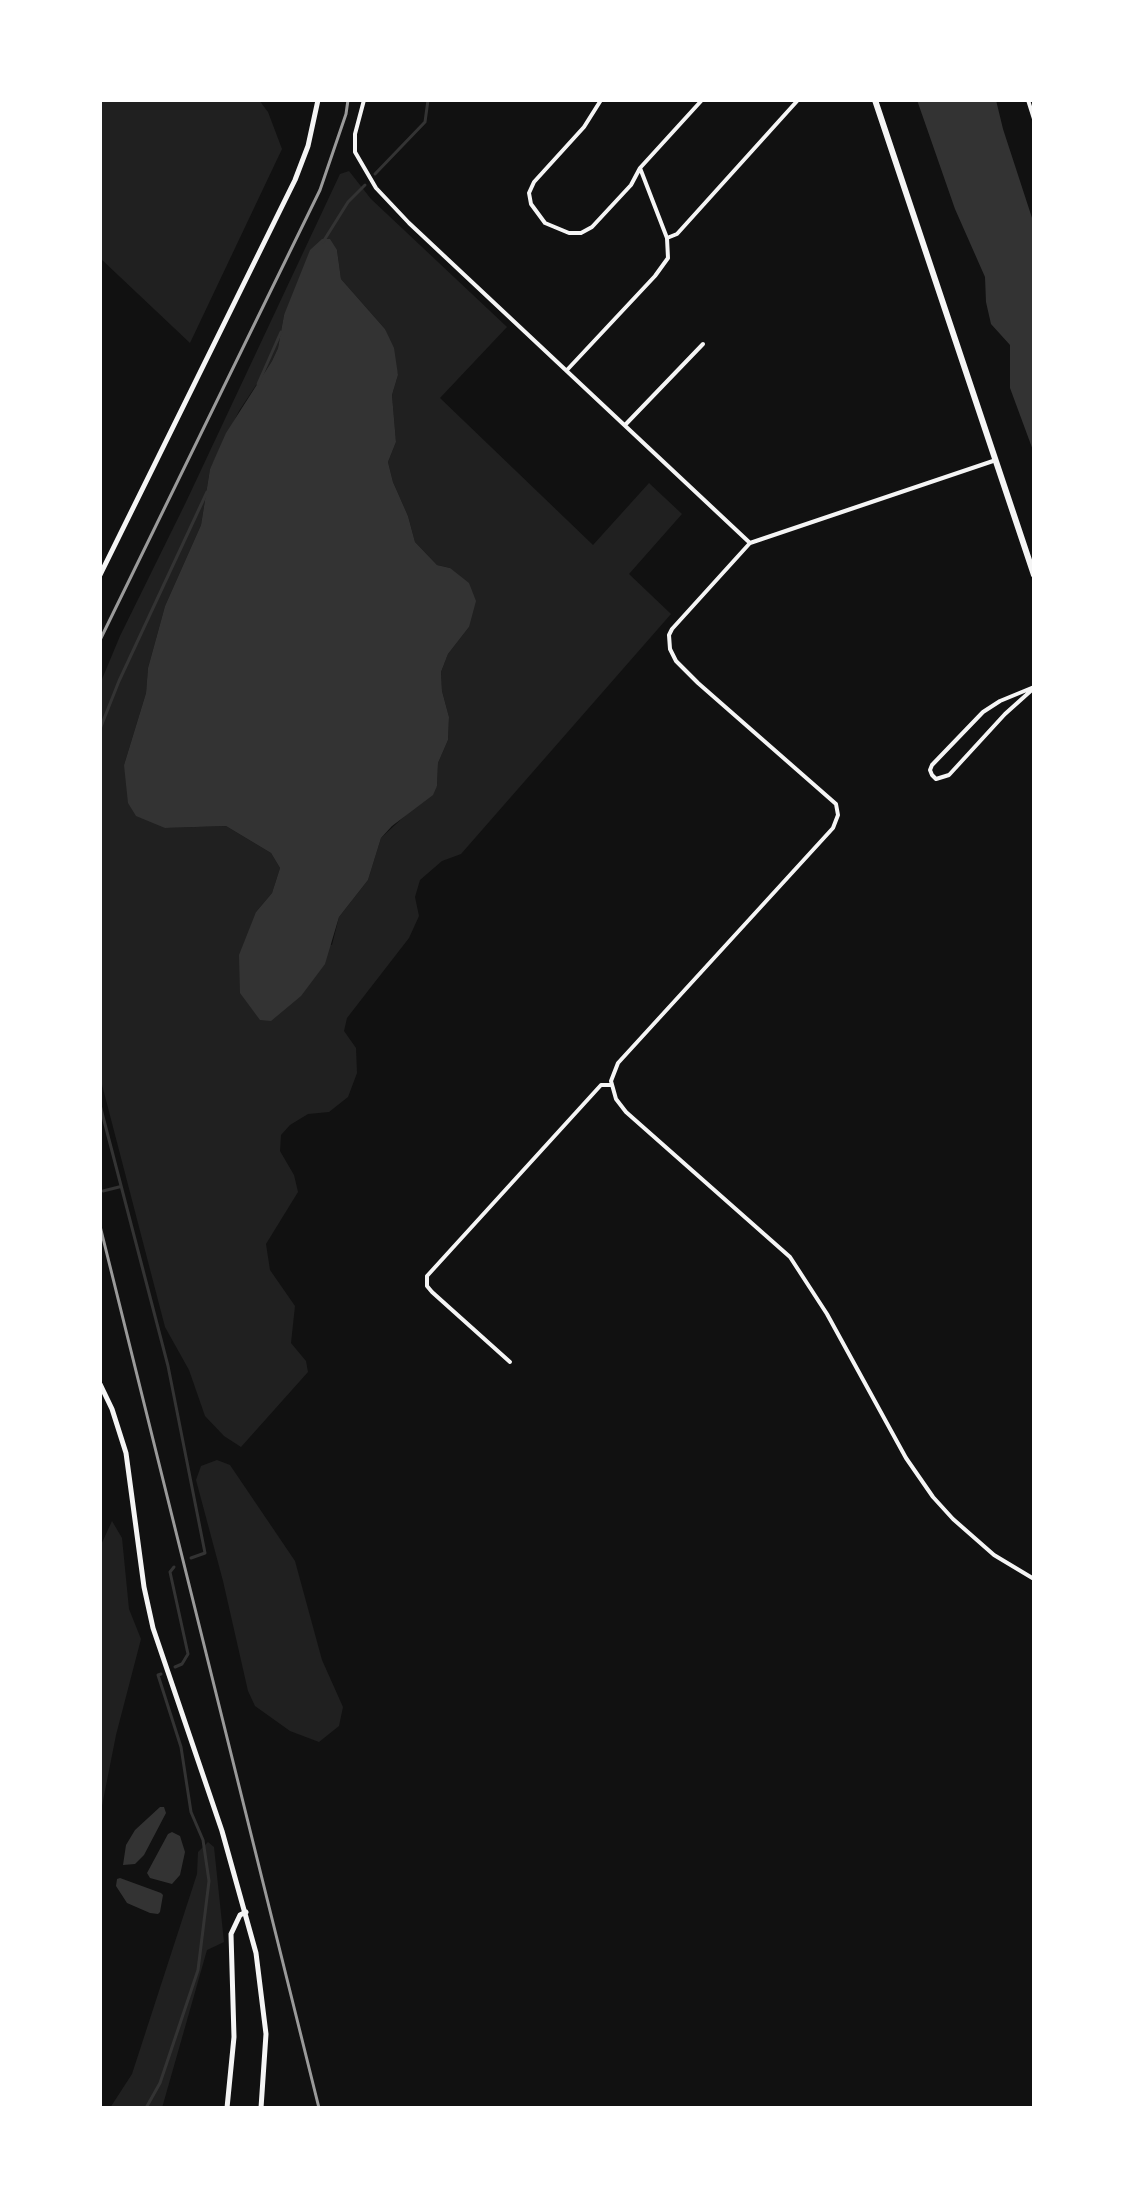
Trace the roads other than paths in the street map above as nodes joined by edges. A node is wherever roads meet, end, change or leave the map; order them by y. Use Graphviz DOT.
graph roads {
  1 [pos="318,100"];
  2 [pos="364,100"];
  3 [pos="601,100"];
  4 [pos="702,100"];
  5 [pos="798,100"];
  6 [pos="875,100"];
  7 [pos="1028,100"];
  8 [pos="1034,119"];
  9 [pos="640,168"];
  10 [pos="667,238"];
  11 [pos="703,344"];
  12 [pos="567,370"];
  13 [pos="626,424"];
  14 [pos="996,460"];
  15 [pos="750,543"];
  16 [pos="100,575"];
  17 [pos="1034,575"];
  18 [pos="1034,688"];
  19 [pos="612,1085"];
  20 [pos="510,1362"];
  21 [pos="100,1384"];
  22 [pos="1034,1579"];
  23 [pos="247,1911"];
  24 [pos="227,2108"];
  25 [pos="261,2108"];
  1 -- 16 [label="main road"];
  2 -- 12 [label="street"];
  3 -- 9 [label="street"];
  4 -- 9 [label="street"];
  5 -- 10 [label="street"];
  6 -- 14 [label="main road"];
  7 -- 8 [label="street"];
  9 -- 10 [label="street"];
  10 -- 12 [label="street"];
  11 -- 13 [label="street"];
  12 -- 13 [label="street"];
  13 -- 15 [label="street"];
  14 -- 15 [label="street"];
  14 -- 17 [label="main road"];
  15 -- 19 [label="street"];
  18 -- 18 [label="street"];
  19 -- 20 [label="street"];
  19 -- 22 [label="street"];
  21 -- 23 [label="main road"];
  23 -- 24 [label="main road"];
  23 -- 25 [label="main road"];
}
